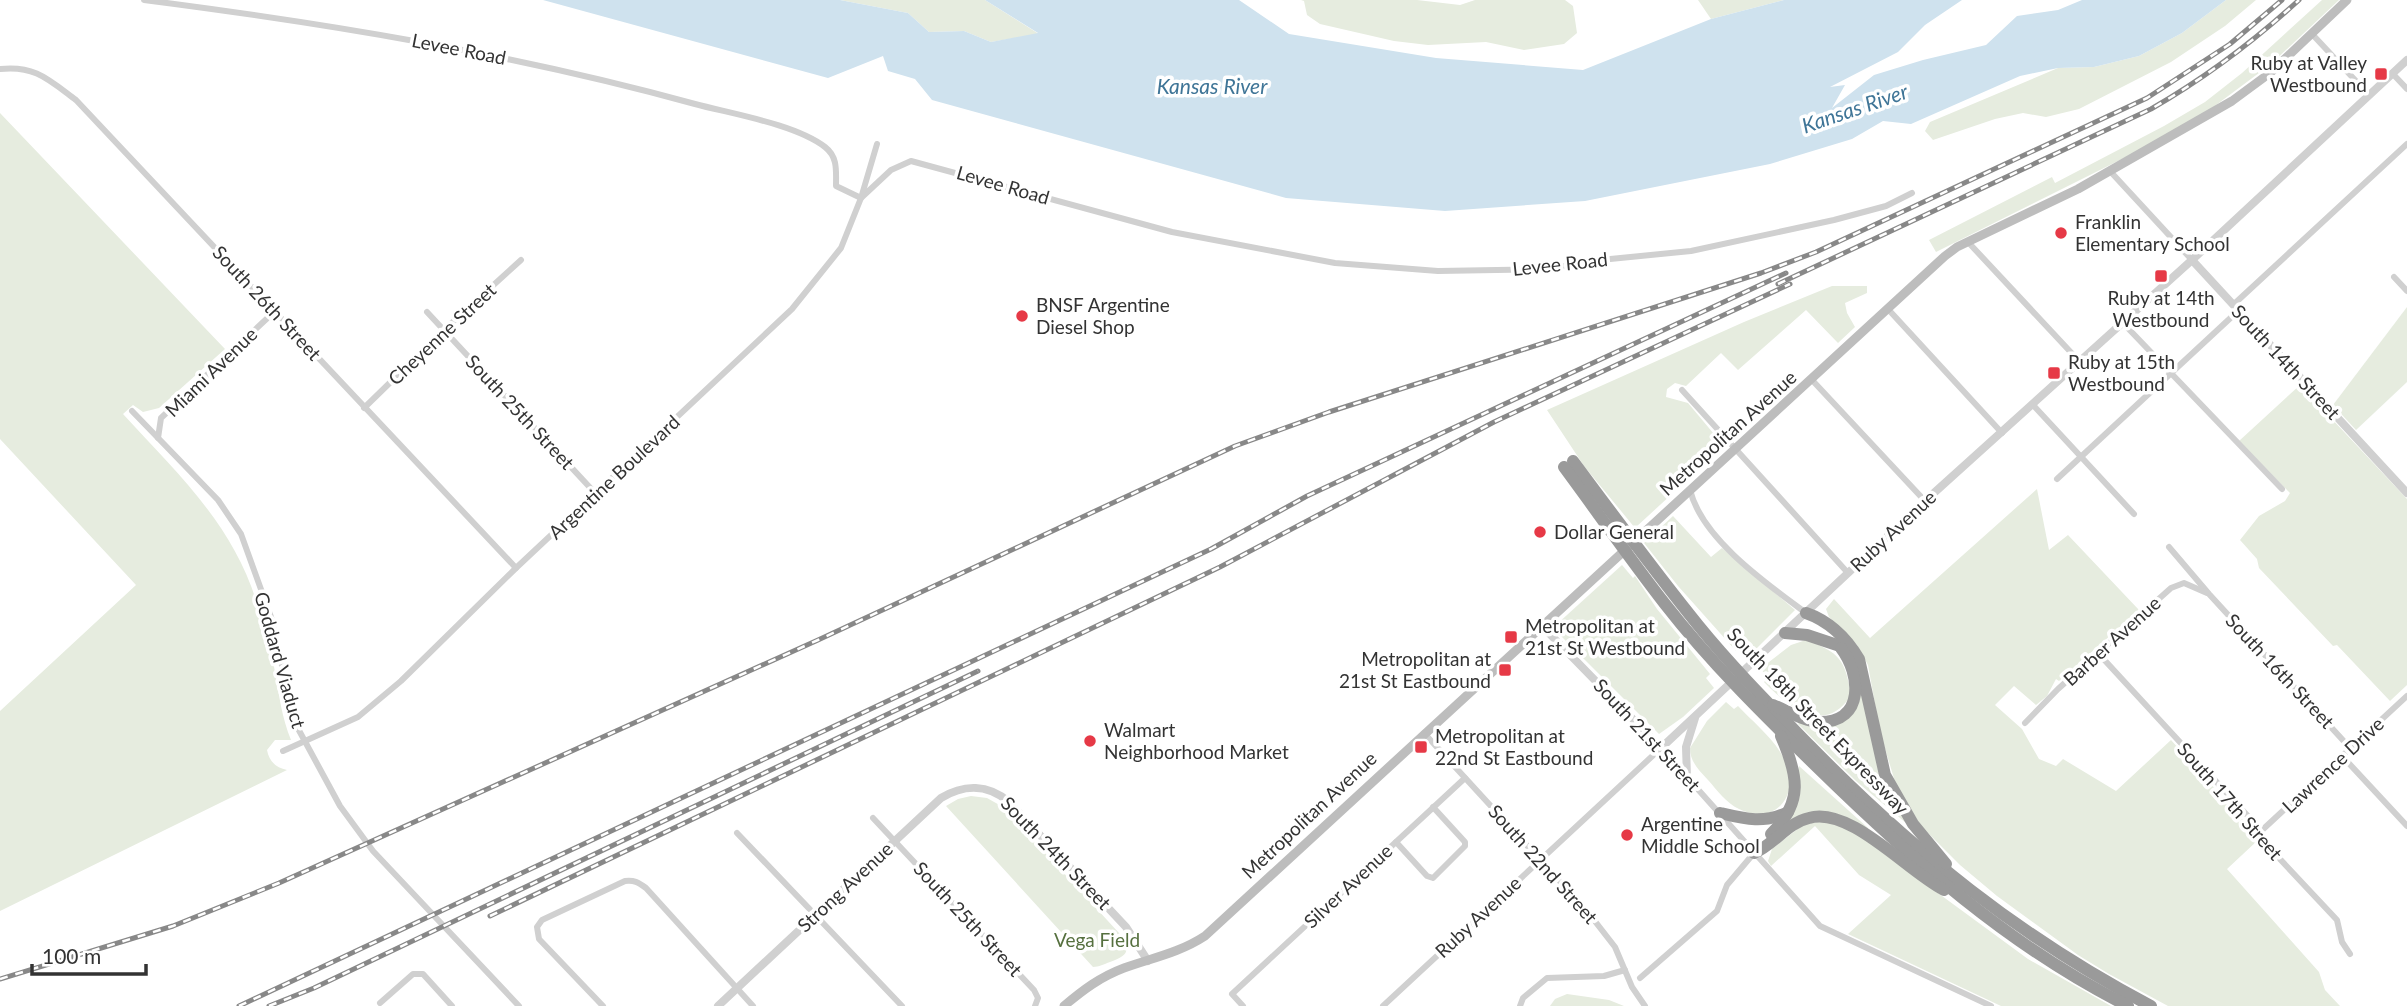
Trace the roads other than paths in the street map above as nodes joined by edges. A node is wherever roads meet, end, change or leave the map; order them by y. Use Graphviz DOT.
graph roads {
  1 [pos="144,0"];
  2 [pos="2347,0"];
  3 [pos="2312,34"];
  4 [pos="2407,60"];
  5 [pos="0,69"];
  6 [pos="2392,73"];
  7 [pos="2407,89"];
  8 [pos="2369,94"];
  9 [pos="877,144"];
  10 [pos="2407,144"];
  11 [pos="2109,170"];
  12 [pos="1912,193"];
  13 [pos="861,198"];
  14 [pos="1968,242"];
  15 [pos="521,260"];
  16 [pos="2192,260"];
  17 [pos="2395,277"];
  18 [pos="2407,291"];
  19 [pos="1887,308"];
  20 [pos="2236,308"];
  21 [pos="275,311"];
  22 [pos="427,312"];
  23 [pos="2122,322"];
  24 [pos="444,330"];
  25 [pos="2079,361"];
  26 [pos="2171,374"];
  27 [pos="1812,380"];
  28 [pos="1682,390"];
  29 [pos="2033,405"];
  30 [pos="364,408"];
  31 [pos="132,411"];
  32 [pos="2002,433"];
  33 [pos="158,439"];
  34 [pos="1735,450"];
  35 [pos="2081,456"];
  36 [pos="1569,464"];
  37 [pos="2057,479"];
  38 [pos="2282,489"];
  39 [pos="1690,490"];
  40 [pos="2407,493"];
  41 [pos="596,494"];
  42 [pos="1925,502"];
  43 [pos="2134,514"];
  44 [pos="2169,547"];
  45 [pos="516,568"];
  46 [pos="1848,573"];
  47 [pos="2209,594"];
  48 [pos="1806,613"];
  49 [pos="1541,625"];
  50 [pos="1785,633"];
  51 [pos="1840,646"];
  52 [pos="2098,653"];
  53 [pos="1752,695"];
  54 [pos="2407,696"];
  55 [pos="1766,702"];
  56 [pos="1696,715"];
  57 [pos="2025,723"];
  58 [pos="1778,730"];
  59 [pos="1424,733"];
  60 [pos="1661,748"];
  61 [pos="2351,749"];
  62 [pos="283,751"];
  63 [pos="2343,757"];
  64 [pos="1687,777"];
  65 [pos="1465,778"];
  66 [pos="982,788"];
  67 [pos="1433,807"];
  68 [pos="1789,812"];
  69 [pos="1720,813"];
  70 [pos="873,818"];
  71 [pos="2407,826"];
  72 [pos="737,833"];
  73 [pos="2259,833"];
  74 [pos="895,841"];
  75 [pos="1395,842"];
  76 [pos="1754,853"];
  77 [pos="1540,859"];
  78 [pos="1967,889"];
  79 [pos="1974,906"];
  80 [pos="816,915"];
  81 [pos="2350,954"];
  82 [pos="1148,961"];
  83 [pos="1625,970"];
  84 [pos="1640,978"];
  85 [pos="737,988"];
  86 [pos="1393,996"];
  87 [pos="1037,1002"];
  88 [pos="380,1003"];
  89 [pos="452,1006"];
  90 [pos="519,1006"];
  91 [pos="603,1006"];
  92 [pos="718,1006"];
  93 [pos="754,1006"];
  94 [pos="902,1006"];
  95 [pos="1064,1006"];
  96 [pos="1243,1006"];
  97 [pos="1383,1006"];
  98 [pos="1395,1006"];
  99 [pos="1520,1006"];
  100 [pos="1645,1006"];
  101 [pos="1991,1006"];
  102 [pos="2127,1006"];
  103 [pos="2151,1006"];
  1 -- 13 [label="street, Levee Road"];
  2 -- 3 [label="main road, Metropolitan Avenue"];
  3 -- 8 [label="street"];
  3 -- 11 [label="main road, Metropolitan Avenue"];
  4 -- 6 [label="street, Ruby Avenue"];
  5 -- 21 [label="street, South 26th Street"];
  6 -- 7 [label="street"];
  6 -- 8 [label="street, Ruby Avenue"];
  8 -- 16 [label="street, Ruby Avenue"];
  9 -- 13 [label="street, Argentine Boulevard"];
  10 -- 20 [label="street"];
  11 -- 14 [label="main road, Metropolitan Avenue"];
  11 -- 16 [label="street, South 14th Street"];
  12 -- 13 [label="street, Levee Road"];
  13 -- 41 [label="street, Argentine Boulevard"];
  14 -- 19 [label="main road, Metropolitan Avenue"];
  14 -- 25 [label="street"];
  15 -- 24 [label="street, Cheyenne Street"];
  16 -- 20 [label="street, South 14th Street"];
  16 -- 23 [label="street, Ruby Avenue"];
  17 -- 18 [label="street"];
  19 -- 27 [label="main road, Metropolitan Avenue"];
  19 -- 32 [label="street"];
  20 -- 26 [label="street"];
  20 -- 40 [label="street, South 14th Street"];
  21 -- 30 [label="street, South 26th Street"];
  21 -- 33 [label="street, Miami Avenue"];
  22 -- 24 [label="street, South 25th Street"];
  23 -- 25 [label="street, Ruby Avenue"];
  23 -- 26 [label="street"];
  24 -- 30 [label="street, Cheyenne Street"];
  24 -- 41 [label="street, South 25th Street"];
  25 -- 29 [label="street, Ruby Avenue"];
  26 -- 35 [label="street"];
  26 -- 38 [label="street"];
  27 -- 34 [label="main road, Metropolitan Avenue"];
  27 -- 42 [label="street"];
  28 -- 34 [label="street"];
  29 -- 32 [label="street, Ruby Avenue"];
  29 -- 35 [label="street"];
  30 -- 45 [label="street, South 26th Street"];
  31 -- 33 [label="street, Goddard Viaduct"];
  32 -- 42 [label="street, Ruby Avenue"];
  33 -- 90 [label="street, Goddard Viaduct"];
  34 -- 39 [label="main road, Metropolitan Avenue"];
  34 -- 46 [label="street"];
  35 -- 37 [label="street"];
  35 -- 43 [label="street"];
  36 -- 53 [label="highway, South 18th Street Expressway"];
  39 -- 48 [label="street"];
  39 -- 49 [label="main road, Metropolitan Avenue"];
  41 -- 45 [label="street, Argentine Boulevard"];
  42 -- 46 [label="street, Ruby Avenue"];
  44 -- 47 [label="street, South 16th Street"];
  45 -- 62 [label="street, Argentine Boulevard"];
  46 -- 48 [label="street, Ruby Avenue"];
  47 -- 52 [label="street, Barber Avenue"];
  47 -- 61 [label="street, South 16th Street"];
  48 -- 50 [label="street, Ruby Avenue"];
  48 -- 51 [label="highway"];
  48 -- 78 [label="highway"];
  49 -- 59 [label="main road, Metropolitan Avenue"];
  49 -- 60 [label="street, South 21st Street"];
  50 -- 51 [label="highway"];
  50 -- 56 [label="street, Ruby Avenue"];
  51 -- 55 [label="highway"];
  52 -- 57 [label="street, Barber Avenue"];
  52 -- 73 [label="street, South 17th Street"];
  53 -- 55 [label="highway, South 18th Street Expressway"];
  53 -- 58 [label="highway, South 18th Street Expressway"];
  54 -- 61 [label="street, Lawrence Drive"];
  55 -- 78 [label="highway, South 18th Street Expressway"];
  56 -- 60 [label="street, Ruby Avenue"];
  56 -- 64 [label="street"];
  58 -- 68 [label="highway"];
  58 -- 79 [label="highway, South 18th Street Expressway"];
  59 -- 65 [label="street, South 22nd Street"];
  59 -- 82 [label="main road, Metropolitan Avenue"];
  60 -- 64 [label="street, South 21st Street"];
  60 -- 77 [label="street, Ruby Avenue"];
  61 -- 63 [label="street, Lawrence Drive"];
  63 -- 71 [label="street"];
  63 -- 73 [label="street, Lawrence Drive"];
  64 -- 69 [label="street, South 21st Street"];
  65 -- 67 [label="street, Silver Avenue"];
  65 -- 77 [label="street, South 22nd Street"];
  66 -- 74 [label="street, Strong Avenue"];
  66 -- 82 [label="street, South 24th Street"];
  67 -- 75 [label="street, Silver Avenue"];
  67 -- 75 [label="street"];
  68 -- 69 [label="highway"];
  68 -- 76 [label="highway"];
  69 -- 76 [label="street, South 21st Street"];
  70 -- 74 [label="street, South 25th Street"];
  72 -- 80 [label="street"];
  73 -- 81 [label="street, South 17th Street"];
  74 -- 80 [label="street, Strong Avenue"];
  74 -- 87 [label="street, South 25th Street"];
  75 -- 96 [label="street, Silver Avenue"];
  76 -- 79 [label="highway"];
  76 -- 84 [label="street"];
  76 -- 101 [label="street, South 21st Street"];
  77 -- 83 [label="street, South 22nd Street"];
  77 -- 86 [label="street, Ruby Avenue"];
  78 -- 103 [label="highway, South 18th Street Expressway"];
  79 -- 102 [label="highway, South 18th Street Expressway"];
  80 -- 85 [label="street, Strong Avenue"];
  80 -- 94 [label="street"];
  82 -- 95 [label="main road, Metropolitan Avenue"];
  83 -- 99 [label="street"];
  83 -- 100 [label="street, South 22nd Street"];
  85 -- 91 [label="street"];
  85 -- 92 [label="street, Strong Avenue"];
  85 -- 93 [label="street"];
  86 -- 97 [label="street, Ruby Avenue"];
  86 -- 98 [label="street"];
  88 -- 89 [label="street"];
}
